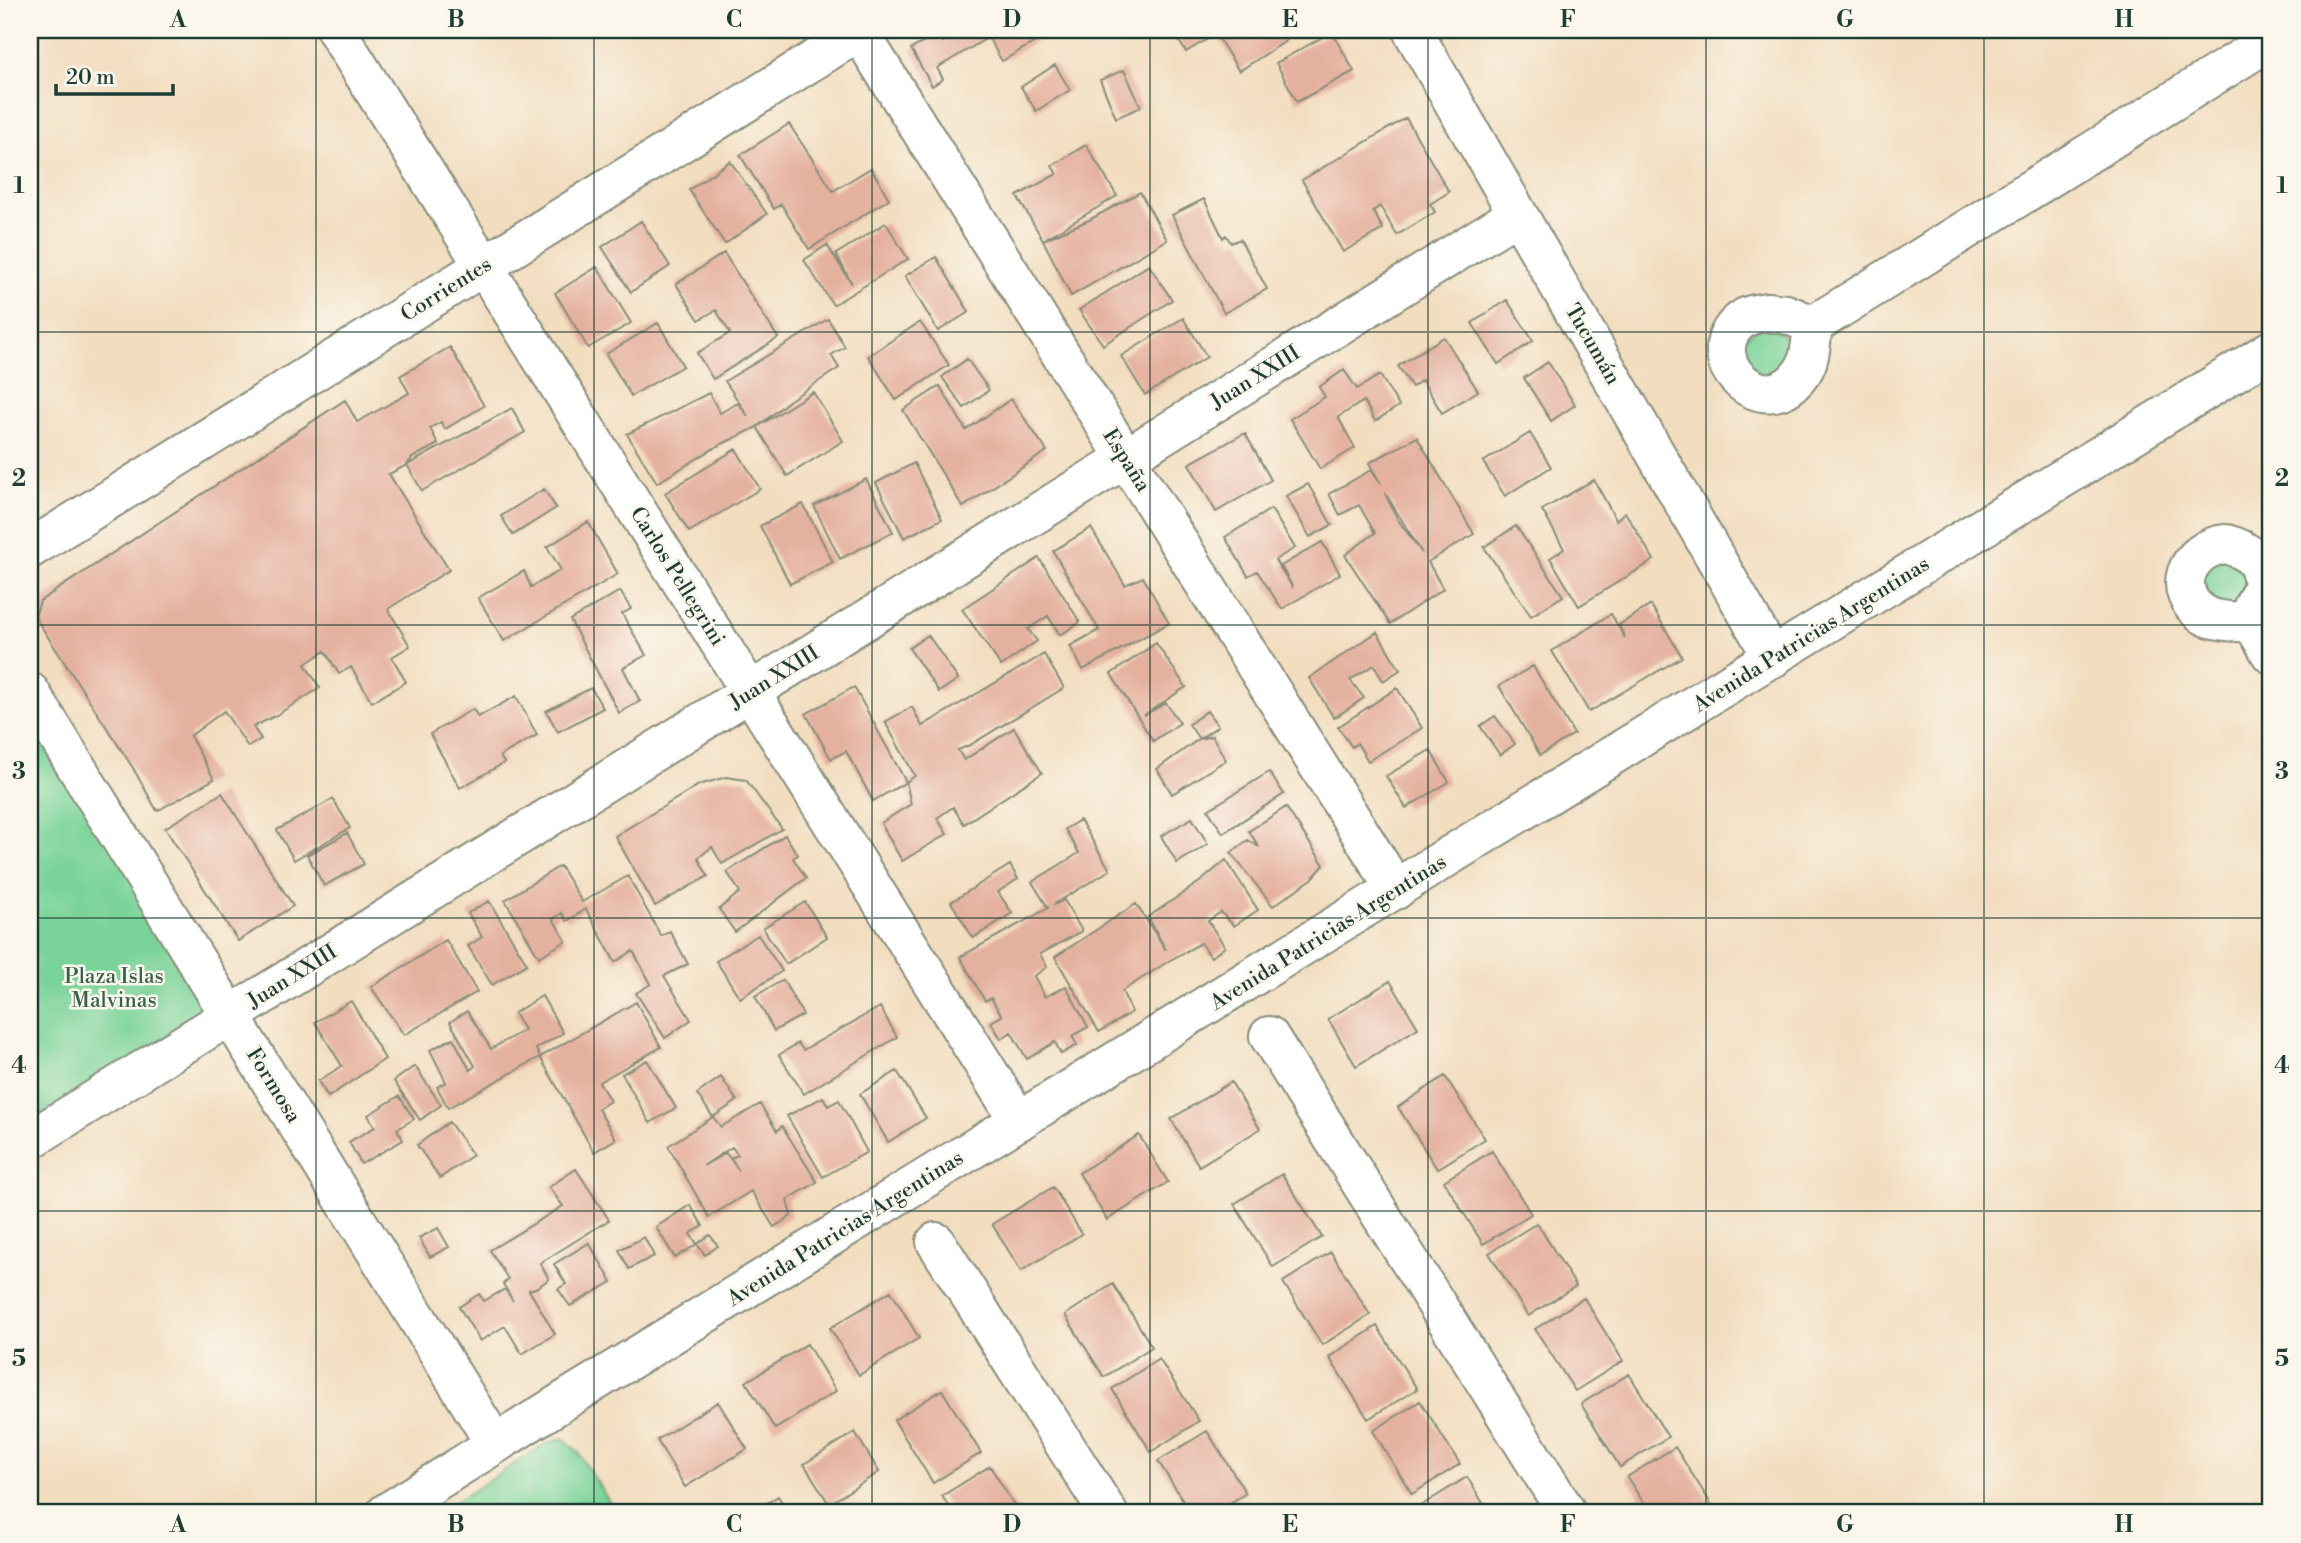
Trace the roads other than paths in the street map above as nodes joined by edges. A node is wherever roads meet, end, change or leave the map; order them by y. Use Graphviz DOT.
graph roads {
  1 [pos="337,30"];
  2 [pos="860,30"];
  3 [pos="1412,30"];
  4 [pos="2271,40"];
  5 [pos="1518,214"];
  6 [pos="484,265"];
  7 [pos="1813,325"];
  8 [pos="2271,351"];
  9 [pos="1125,458"];
  10 [pos="30,549"];
  11 [pos="1773,658"];
  12 [pos="750,691"];
  13 [pos="30,692"];
  14 [pos="1396,890"];
  15 [pos="231,1014"];
  16 [pos="1269,1036"];
  17 [pos="1019,1121"];
  18 [pos="30,1140"];
  19 [pos="936,1242"];
  20 [pos="495,1444"];
  21 [pos="386,1513"];
  22 [pos="1108,1513"];
  23 [pos="1567,1513"];
  1 -- 6 [label="street, Carlos Pellegrini"];
  2 -- 6 [label="street, Corrientes"];
  2 -- 9 [label="street, España"];
  3 -- 5 [label="street, Tucumán"];
  4 -- 7 [label="street"];
  5 -- 9 [label="street, Juan XXIII"];
  5 -- 11 [label="street, Tucumán"];
  6 -- 10 [label="street, Corrientes"];
  6 -- 12 [label="street, Carlos Pellegrini"];
  8 -- 11 [label="street, Avenida Patricias Argentinas"];
  9 -- 12 [label="street, Juan XXIII"];
  9 -- 14 [label="street, España"];
  11 -- 14 [label="street, Avenida Patricias Argentinas"];
  12 -- 15 [label="street, Juan XXIII"];
  12 -- 17 [label="street, Carlos Pellegrini"];
  13 -- 15 [label="street, Formosa"];
  14 -- 17 [label="street, Avenida Patricias Argentinas"];
  15 -- 18 [label="street, Juan XXIII"];
  15 -- 20 [label="street, Formosa"];
  16 -- 23 [label="street"];
  17 -- 20 [label="street, Avenida Patricias Argentinas"];
  19 -- 22 [label="street"];
  20 -- 21 [label="street, Avenida Patricias Argentinas"];
}
